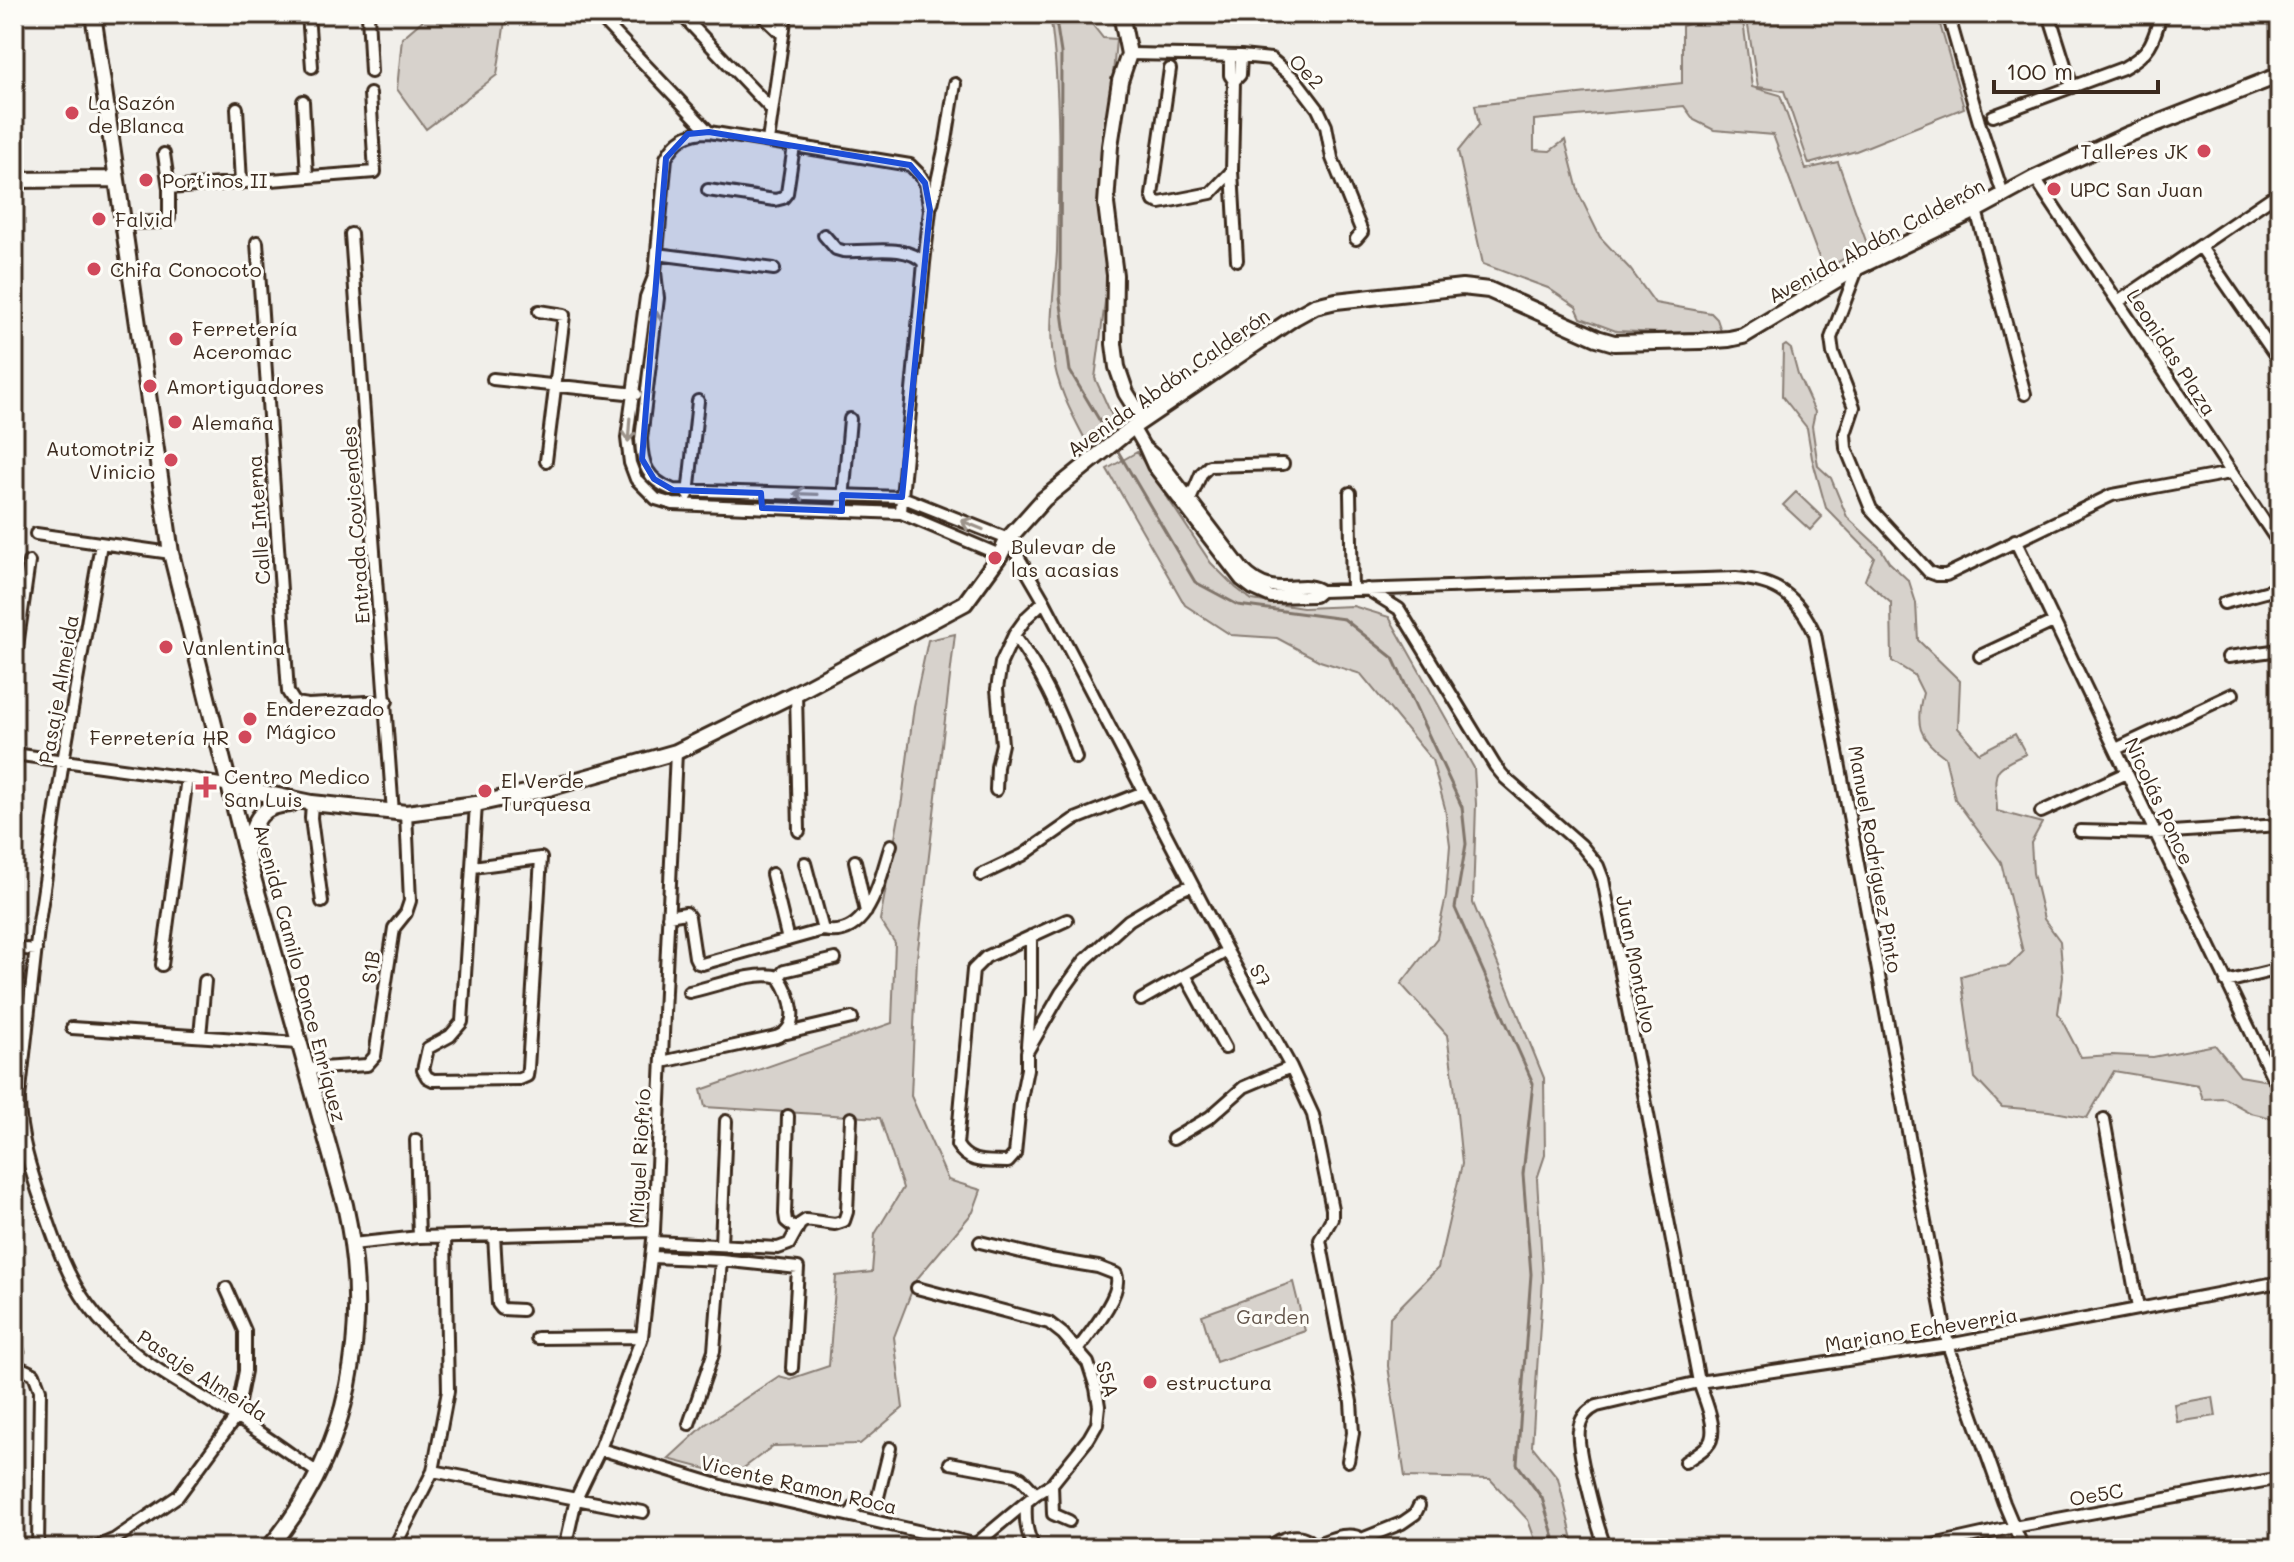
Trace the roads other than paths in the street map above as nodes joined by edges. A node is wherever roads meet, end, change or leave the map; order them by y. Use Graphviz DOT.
graph roads {
  1 [pos="93,14"];
  2 [pos="308,14"];
  3 [pos="368,14"];
  4 [pos="597,14"];
  5 [pos="681,14"];
  6 [pos="761,14"];
  7 [pos="786,14"];
  8 [pos="1121,14"];
  9 [pos="1948,14"];
  10 [pos="2049,14"];
  11 [pos="2161,14"];
  12 [pos="783,35"];
  13 [pos="1129,54"];
  14 [pos="1236,56"];
  15 [pos="312,67"];
  16 [pos="1170,69"];
  17 [pos="371,72"];
  18 [pos="2280,75"];
  19 [pos="955,84"];
  20 [pos="2072,87"];
  21 [pos="370,94"];
  22 [pos="303,101"];
  23 [pos="237,108"];
  24 [pos="772,110"];
  25 [pos="1993,116"];
  26 [pos="709,132"];
  27 [pos="768,141"];
  28 [pos="794,146"];
  29 [pos="164,154"];
  30 [pos="1232,171"];
  31 [pos="307,177"];
  32 [pos="2035,178"];
  33 [pos="116,179"];
  34 [pos="14,180"];
  35 [pos="241,183"];
  36 [pos="169,188"];
  37 [pos="708,190"];
  38 [pos="1211,193"];
  39 [pos="2003,194"];
  40 [pos="2275,195"];
  41 [pos="1234,203"];
  42 [pos="930,210"];
  43 [pos="1976,210"];
  44 [pos="122,223"];
  45 [pos="351,234"];
  46 [pos="824,235"];
  47 [pos="1356,239"];
  48 [pos="257,242"];
  49 [pos="2200,246"];
  50 [pos="657,254"];
  51 [pos="1237,260"];
  52 [pos="924,263"];
  53 [pos="1858,267"];
  54 [pos="774,269"];
  55 [pos="655,272"];
  56 [pos="2118,302"];
  57 [pos="539,311"];
  58 [pos="637,358"];
  59 [pos="650,360"];
  60 [pos="2280,362"];
  61 [pos="493,379"];
  62 [pos="555,385"];
  63 [pos="632,393"];
  64 [pos="2025,394"];
  65 [pos="645,396"];
  66 [pos="698,401"];
  67 [pos="850,419"];
  68 [pos="1133,427"];
  69 [pos="1144,446"];
  70 [pos="546,461"];
  71 [pos="1283,464"];
  72 [pos="2230,473"];
  73 [pos="688,490"];
  74 [pos="761,493"];
  75 [pos="1350,493"];
  76 [pos="842,495"];
  77 [pos="902,497"];
  78 [pos="1190,500"];
  79 [pos="689,505"];
  80 [pos="762,508"];
  81 [pos="842,511"];
  82 [pos="901,513"];
  83 [pos="36,534"];
  84 [pos="1008,539"];
  85 [pos="2015,540"];
  86 [pos="101,544"];
  87 [pos="2280,545"];
  88 [pos="171,553"];
  89 [pos="1000,555"];
  90 [pos="29,562"];
  91 [pos="2280,588"];
  92 [pos="1366,589"];
  93 [pos="1352,590"];
  94 [pos="1321,591"];
  95 [pos="1044,601"];
  96 [pos="2224,603"];
  97 [pos="2053,622"];
  98 [pos="1014,635"];
  99 [pos="2280,650"];
  100 [pos="1980,656"];
  101 [pos="2228,657"];
  102 [pos="14,668"];
  103 [pos="796,693"];
  104 [pos="2233,694"];
  105 [pos="387,701"];
  106 [pos="2116,749"];
  107 [pos="676,752"];
  108 [pos="14,754"];
  109 [pos="1076,758"];
  110 [pos="63,761"];
  111 [pos="2126,773"];
  112 [pos="187,778"];
  113 [pos="230,786"];
  114 [pos="996,790"];
  115 [pos="1144,792"];
  116 [pos="312,803"];
  117 [pos="476,804"];
  118 [pos="2041,812"];
  119 [pos="400,813"];
  120 [pos="2280,825"];
  121 [pos="799,831"];
  122 [pos="2080,831"];
  123 [pos="2156,833"];
  124 [pos="891,845"];
  125 [pos="246,853"];
  126 [pos="855,861"];
  127 [pos="805,863"];
  128 [pos="473,867"];
  129 [pos="772,874"];
  130 [pos="981,875"];
  131 [pos="1192,885"];
  132 [pos="322,902"];
  133 [pos="866,914"];
  134 [pos="668,916"];
  135 [pos="1067,920"];
  136 [pos="823,930"];
  137 [pos="1031,936"];
  138 [pos="788,940"];
  139 [pos="14,948"];
  140 [pos="36,950"];
  141 [pos="1227,951"];
  142 [pos="835,959"];
  143 [pos="162,965"];
  144 [pos="2280,969"];
  145 [pos="1185,975"];
  146 [pos="779,977"];
  147 [pos="205,981"];
  148 [pos="2226,982"];
  149 [pos="689,992"];
  150 [pos="1031,995"];
  151 [pos="1141,1000"];
  152 [pos="1055,1004"];
  153 [pos="852,1018"];
  154 [pos="72,1028"];
  155 [pos="787,1033"];
  156 [pos="200,1036"];
  157 [pos="298,1043"];
  158 [pos="1225,1048"];
  159 [pos="1027,1052"];
  160 [pos="662,1062"];
  161 [pos="1291,1067"];
  162 [pos="306,1069"];
  163 [pos="2273,1078"];
  164 [pos="788,1116"];
  165 [pos="851,1118"];
  166 [pos="2104,1119"];
  167 [pos="726,1121"];
  168 [pos="1173,1139"];
  169 [pos="416,1140"];
  170 [pos="797,1230"];
  171 [pos="494,1235"];
  172 [pos="419,1237"];
  173 [pos="445,1237"];
  174 [pos="653,1237"];
  175 [pos="980,1242"];
  176 [pos="352,1244"];
  177 [pos="721,1245"];
  178 [pos="652,1257"];
  179 [pos="721,1260"];
  180 [pos="2280,1282"];
  181 [pos="226,1288"];
  182 [pos="917,1288"];
  183 [pos="2138,1308"];
  184 [pos="522,1310"];
  185 [pos="642,1337"];
  186 [pos="537,1338"];
  187 [pos="1948,1345"];
  188 [pos="1078,1349"];
  189 [pos="14,1368"];
  190 [pos="792,1368"];
  191 [pos="1699,1382"];
  192 [pos="236,1417"];
  193 [pos="689,1424"];
  194 [pos="890,1448"];
  195 [pos="600,1449"];
  196 [pos="1348,1461"];
  197 [pos="1685,1462"];
  198 [pos="950,1463"];
  199 [pos="433,1471"];
  200 [pos="318,1473"];
  201 [pos="2280,1478"];
  202 [pos="1052,1484"];
  203 [pos="1036,1494"];
  204 [pos="576,1499"];
  205 [pos="1026,1503"];
  206 [pos="1419,1506"];
  207 [pos="643,1512"];
  208 [pos="850,1515"];
  209 [pos="1069,1521"];
  210 [pos="2014,1527"];
  211 [pos="976,1544"];
  212 [pos="1359,1544"];
  213 [pos="1315,1546"];
  214 [pos="38,1548"];
  215 [pos="94,1548"];
  216 [pos="269,1548"];
  217 [pos="394,1548"];
  218 [pos="565,1548"];
  219 [pos="992,1548"];
  220 [pos="1034,1548"];
  221 [pos="1268,1548"];
  222 [pos="1606,1548"];
  223 [pos="1919,1548"];
  224 [pos="2023,1548"];
  1 -- 33 [label="street, Avenida Camilo Ponce Enríquez"];
  2 -- 15 [label="street"];
  3 -- 17 [label="street"];
  4 -- 26 [label="street"];
  5 -- 24 [label="street"];
  6 -- 12 [label="street"];
  7 -- 12 [label="street"];
  8 -- 13 [label="street"];
  9 -- 39 [label="street"];
  10 -- 20 [label="street"];
  11 -- 20 [label="street"];
  12 -- 24 [label="street"];
  13 -- 14 [label="street, Oe2"];
  13 -- 68 [label="street"];
  14 -- 30 [label="street"];
  14 -- 47 [label="street, Oe2"];
  16 -- 38 [label="street"];
  18 -- 32 [label="street, Avenida Abdón Calderón"];
  19 -- 42 [label="street"];
  20 -- 25 [label="street"];
  21 -- 31 [label="street"];
  22 -- 31 [label="street"];
  23 -- 35 [label="street"];
  24 -- 27 [label="street"];
  26 -- 27 [label="street"];
  26 -- 50 [label="street"];
  27 -- 28 [label="street"];
  28 -- 37 [label="street"];
  28 -- 42 [label="street"];
  29 -- 36 [label="street"];
  30 -- 38 [label="street"];
  30 -- 41 [label="street"];
  31 -- 35 [label="street"];
  32 -- 39 [label="street, Avenida Abdón Calderón"];
  32 -- 56 [label="street, Leonidas Plaza"];
  33 -- 34 [label="street"];
  33 -- 44 [label="street, Avenida Camilo Ponce Enríquez"];
  35 -- 36 [label="street"];
  36 -- 44 [label="street"];
  38 -- 41 [label="street"];
  39 -- 43 [label="street, Avenida Abdón Calderón"];
  40 -- 49 [label="street"];
  41 -- 51 [label="street"];
  42 -- 52 [label="street"];
  43 -- 53 [label="street, Avenida Abdón Calderón"];
  43 -- 64 [label="street"];
  44 -- 88 [label="street, Avenida Camilo Ponce Enríquez"];
  45 -- 105 [label="street, Entrada Covicendes"];
  46 -- 52 [label="street"];
  48 -- 105 [label="street, Calle Interna"];
  49 -- 56 [label="street"];
  49 -- 60 [label="street"];
  50 -- 54 [label="street"];
  50 -- 55 [label="street"];
  52 -- 77 [label="street"];
  53 -- 68 [label="street, Avenida Abdón Calderón"];
  53 -- 85 [label="street"];
  55 -- 58 [label="street"];
  59 -- 55 [label="street, one-way"];
  56 -- 72 [label="street, Leonidas Plaza"];
  57 -- 62 [label="street"];
  58 -- 59 [label="street"];
  58 -- 63 [label="street"];
  59 -- 65 [label="street"];
  61 -- 62 [label="street"];
  62 -- 63 [label="street"];
  62 -- 70 [label="street"];
  63 -- 65 [label="street"];
  63 -- 79 [label="street, one-way"];
  65 -- 73 [label="street"];
  66 -- 73 [label="street"];
  67 -- 76 [label="street"];
  68 -- 69 [label="street"];
  68 -- 84 [label="street, Avenida Abdón Calderón"];
  69 -- 78 [label="street"];
  69 -- 94 [label="street"];
  71 -- 78 [label="street"];
  72 -- 85 [label="street"];
  72 -- 87 [label="street, Leonidas Plaza"];
  73 -- 74 [label="street"];
  73 -- 79 [label="street"];
  76 -- 74 [label="street, one-way"];
  74 -- 80 [label="street"];
  75 -- 93 [label="street"];
  76 -- 77 [label="street"];
  76 -- 81 [label="street"];
  77 -- 82 [label="street"];
  84 -- 77 [label="street, one-way"];
  78 -- 94 [label="street"];
  79 -- 80 [label="street"];
  80 -- 81 [label="street"];
  81 -- 82 [label="street"];
  82 -- 89 [label="street"];
  83 -- 86 [label="street"];
  84 -- 89 [label="street, Avenida Abdón Calderón"];
  84 -- 95 [label="street, S7"];
  85 -- 97 [label="street, Nicolás Ponce"];
  86 -- 88 [label="street"];
  86 -- 110 [label="street, Pasaje Almeida"];
  88 -- 113 [label="street, Avenida Camilo Ponce Enríquez"];
  89 -- 103 [label="street, Avenida Abdón Calderón"];
  90 -- 102 [label="street"];
  91 -- 96 [label="street"];
  92 -- 93 [label="street"];
  92 -- 187 [label="street, Manuel Rodríguez Pinto"];
  92 -- 191 [label="street, Juan Montalvo"];
  93 -- 94 [label="street"];
  95 -- 98 [label="street"];
  95 -- 115 [label="street, S7"];
  97 -- 100 [label="street"];
  97 -- 106 [label="street, Nicolás Ponce"];
  98 -- 109 [label="street"];
  98 -- 114 [label="street"];
  99 -- 101 [label="street"];
  103 -- 107 [label="street, Avenida Abdón Calderón"];
  103 -- 121 [label="street"];
  104 -- 106 [label="street"];
  105 -- 119 [label="street, Entrada Covicendes"];
  106 -- 111 [label="street, Nicolás Ponce"];
  107 -- 117 [label="street, Avenida Abdón Calderón"];
  107 -- 134 [label="street, Miguel Riofrío"];
  108 -- 110 [label="street, Avenida Abdón Calderón"];
  110 -- 112 [label="street, Avenida Abdón Calderón"];
  110 -- 140 [label="street, Pasaje Almeida"];
  111 -- 118 [label="street"];
  111 -- 123 [label="street, Nicolás Ponce"];
  112 -- 113 [label="street, Avenida Abdón Calderón"];
  112 -- 143 [label="street"];
  113 -- 116 [label="street, Avenida Abdón Calderón"];
  113 -- 125 [label="street, Avenida Camilo Ponce Enríquez"];
  115 -- 130 [label="street"];
  115 -- 131 [label="street, S7"];
  116 -- 119 [label="street, Avenida Abdón Calderón"];
  116 -- 125 [label="street"];
  116 -- 132 [label="street"];
  117 -- 119 [label="street, Avenida Abdón Calderón"];
  117 -- 128 [label="street"];
  119 -- 162 [label="street, S1B"];
  120 -- 123 [label="street"];
  122 -- 123 [label="street"];
  123 -- 148 [label="street, Nicolás Ponce"];
  124 -- 133 [label="street"];
  125 -- 157 [label="street, Avenida Camilo Ponce Enríquez"];
  126 -- 133 [label="street"];
  127 -- 136 [label="street"];
  128 -- 128 [label="street"];
  129 -- 138 [label="street"];
  131 -- 141 [label="street, S7"];
  131 -- 152 [label="street"];
  133 -- 136 [label="street"];
  134 -- 138 [label="street"];
  134 -- 160 [label="street, Miguel Riofrío"];
  135 -- 137 [label="street"];
  136 -- 138 [label="street"];
  137 -- 150 [label="street"];
  137 -- 159 [label="street"];
  139 -- 140 [label="street"];
  140 -- 192 [label="street, Pasaje Almeida"];
  141 -- 145 [label="street"];
  141 -- 161 [label="street, S7"];
  142 -- 146 [label="street"];
  144 -- 148 [label="street"];
  145 -- 151 [label="street"];
  145 -- 158 [label="street"];
  146 -- 149 [label="street"];
  146 -- 155 [label="street"];
  147 -- 156 [label="street"];
  148 -- 163 [label="street, Nicolás Ponce"];
  150 -- 152 [label="street"];
  150 -- 159 [label="street"];
  152 -- 159 [label="street"];
  153 -- 155 [label="street"];
  154 -- 156 [label="street"];
  155 -- 160 [label="street"];
  156 -- 157 [label="street"];
  157 -- 162 [label="street, Avenida Camilo Ponce Enríquez"];
  160 -- 174 [label="street, Miguel Riofrío"];
  161 -- 168 [label="street"];
  161 -- 196 [label="street, S7"];
  162 -- 176 [label="street, Avenida Camilo Ponce Enríquez"];
  164 -- 170 [label="street"];
  165 -- 170 [label="street"];
  166 -- 183 [label="street"];
  167 -- 177 [label="street"];
  169 -- 172 [label="street"];
  170 -- 177 [label="street"];
  171 -- 173 [label="street"];
  171 -- 174 [label="street"];
  171 -- 184 [label="street"];
  172 -- 173 [label="street"];
  172 -- 176 [label="street"];
  173 -- 199 [label="street"];
  174 -- 177 [label="street"];
  174 -- 178 [label="street, Miguel Riofrío"];
  175 -- 188 [label="street"];
  176 -- 200 [label="street, Avenida Camilo Ponce Enríquez"];
  178 -- 179 [label="street"];
  178 -- 185 [label="street, Miguel Riofrío"];
  179 -- 190 [label="street"];
  179 -- 193 [label="street"];
  180 -- 183 [label="street, Mariano Echeverria"];
  181 -- 192 [label="street"];
  182 -- 188 [label="street, S5A"];
  183 -- 187 [label="street, Mariano Echeverria"];
  185 -- 186 [label="street"];
  185 -- 195 [label="street, Miguel Riofrío"];
  187 -- 191 [label="street, Mariano Echeverria"];
  187 -- 210 [label="street, Manuel Rodríguez Pinto"];
  188 -- 202 [label="street, S5A"];
  189 -- 214 [label="street"];
  191 -- 197 [label="street, Juan Montalvo"];
  191 -- 222 [label="street, Mariano Echeverria"];
  192 -- 200 [label="street, Pasaje Almeida"];
  192 -- 215 [label="street"];
  194 -- 208 [label="street"];
  195 -- 204 [label="street, Miguel Riofrío"];
  195 -- 208 [label="street, Vicente Ramon Roca"];
  198 -- 203 [label="street"];
  199 -- 204 [label="street"];
  199 -- 217 [label="street"];
  200 -- 216 [label="street, Avenida Camilo Ponce Enríquez"];
  201 -- 210 [label="street, Oe5C"];
  202 -- 203 [label="street, S5A"];
  202 -- 209 [label="street"];
  203 -- 205 [label="street, S5A"];
  204 -- 207 [label="street"];
  204 -- 218 [label="street, Miguel Riofrío"];
  205 -- 211 [label="street, S5A"];
  205 -- 220 [label="street"];
  206 -- 212 [label="street"];
  208 -- 211 [label="street, Vicente Ramon Roca"];
  210 -- 223 [label="street, Oe5C"];
  210 -- 224 [label="street, Manuel Rodríguez Pinto"];
  211 -- 219 [label="street, Vicente Ramon Roca"];
  212 -- 213 [label="street"];
  213 -- 221 [label="street"];
}
